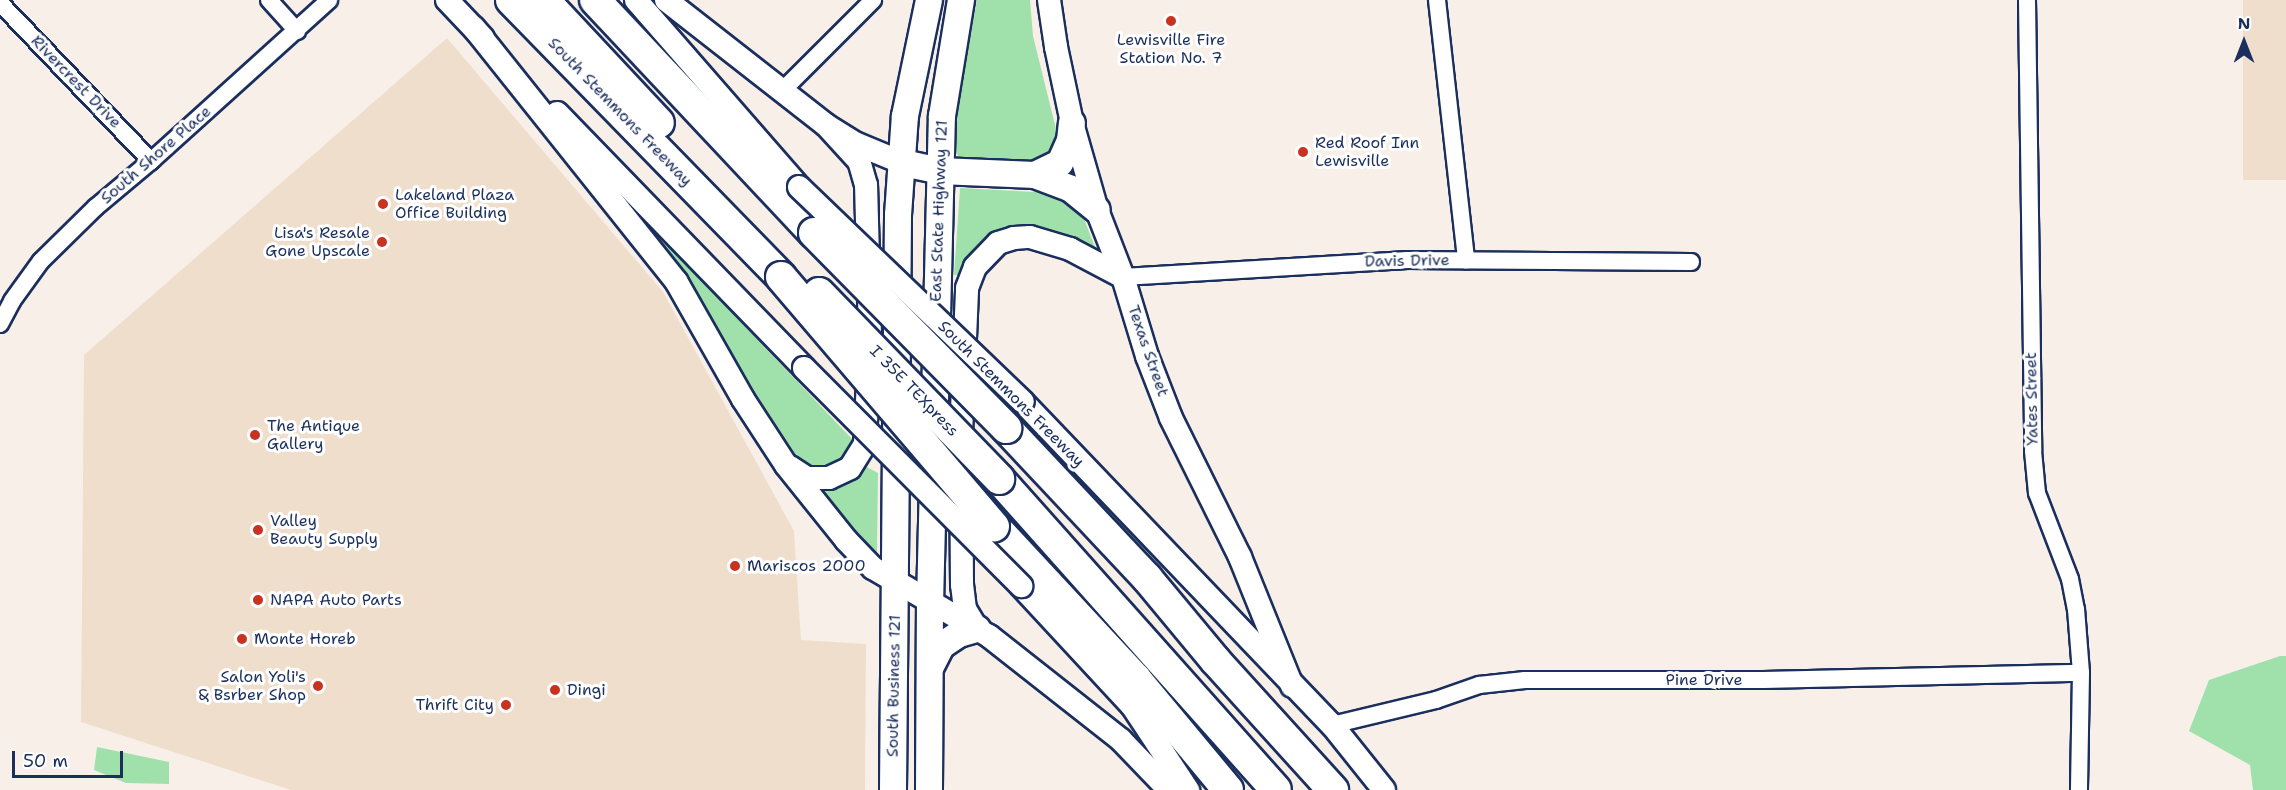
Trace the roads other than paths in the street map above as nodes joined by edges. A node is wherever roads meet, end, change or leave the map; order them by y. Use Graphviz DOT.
graph roads {
  1 [pos="269,0"];
  2 [pos="329,0"];
  3 [pos="447,0"];
  4 [pos="511,0"];
  5 [pos="544,0"];
  6 [pos="595,0"];
  7 [pos="636,0"];
  8 [pos="666,0"];
  9 [pos="873,0"];
  10 [pos="930,0"];
  11 [pos="961,0"];
  12 [pos="1049,0"];
  13 [pos="1437,0"];
  14 [pos="2027,0"];
  15 [pos="0,3"];
  16 [pos="474,28"];
  17 [pos="297,31"];
  18 [pos="782,91"];
  19 [pos="1072,123"];
  20 [pos="826,125"];
  21 [pos="151,161"];
  22 [pos="903,163"];
  23 [pos="940,171"];
  24 [pos="1035,175"];
  25 [pos="1097,210"];
  26 [pos="1466,260"];
  27 [pos="1691,262"];
  28 [pos="792,277"];
  29 [pos="1123,277"];
  30 [pos="6,298"];
  31 [pos="0,324"];
  32 [pos="786,465"];
  33 [pos="895,582"];
  34 [pos="930,604"];
  35 [pos="976,629"];
  36 [pos="930,668"];
  37 [pos="2081,673"];
  38 [pos="1293,686"];
  39 [pos="1332,725"];
  40 [pos="894,748"];
  41 [pos="893,790"];
  42 [pos="920,790"];
  43 [pos="929,790"];
  44 [pos="1169,790"];
  45 [pos="1188,790"];
  46 [pos="1228,790"];
  47 [pos="1276,790"];
  48 [pos="1333,790"];
  49 [pos="1384,790"];
  50 [pos="2079,790"];
  1 -- 17 [label="street"];
  2 -- 17 [label="street, South Shore Place"];
  3 -- 16 [label="main road"];
  4 -- 28 [label="highway, South Stemmons Freeway"];
  5 -- 28 [label="highway, I 35E TEXpress"];
  6 -- 48 [label="highway, South Stemmons Freeway, bridge"];
  7 -- 38 [label="main road, South Stemmons Freeway, bridge"];
  8 -- 18 [label="main road"];
  9 -- 18 [label="street"];
  10 -- 22 [label="main road"];
  11 -- 23 [label="main road, East State Highway 121"];
  12 -- 19 [label="main road, Texas Street"];
  13 -- 26 [label="street"];
  14 -- 37 [label="street, Yates Street"];
  15 -- 21 [label="street, Rivercrest Drive"];
  16 -- 32 [label="main road"];
  16 -- 45 [label="main road, bridge"];
  17 -- 21 [label="street, South Shore Place"];
  18 -- 20 [label="main road"];
  19 -- 24 [label="main road"];
  19 -- 25 [label="main road, Texas Street"];
  20 -- 22 [label="main road"];
  20 -- 32 [label="main road"];
  21 -- 30 [label="street, South Shore Place"];
  22 -- 23 [label="main road"];
  22 -- 33 [label="main road"];
  23 -- 24 [label="main road"];
  23 -- 34 [label="main road, East State Highway 121"];
  24 -- 25 [label="main road"];
  25 -- 29 [label="main road, Texas Street"];
  26 -- 27 [label="street, Davis Drive"];
  26 -- 29 [label="street, Davis Drive"];
  28 -- 46 [label="highway, South Stemmons Freeway, bridge"];
  28 -- 47 [label="highway, I 35E TEXpress, bridge"];
  29 -- 35 [label="main road"];
  29 -- 38 [label="main road, Texas Street"];
  30 -- 31 [label="street, South Shore Place"];
  32 -- 33 [label="main road"];
  33 -- 34 [label="main road"];
  33 -- 40 [label="main road, South Business 121"];
  34 -- 35 [label="main road"];
  34 -- 36 [label="main road"];
  35 -- 36 [label="main road"];
  35 -- 44 [label="main road"];
  36 -- 43 [label="main road"];
  37 -- 39 [label="street, Pine Drive"];
  37 -- 50 [label="street, Yates Street"];
  38 -- 39 [label="main road, South Stemmons Freeway"];
  39 -- 49 [label="main road, South Stemmons Freeway"];
  40 -- 41 [label="main road, South Business 121"];
  40 -- 42 [label="main road"];
}
